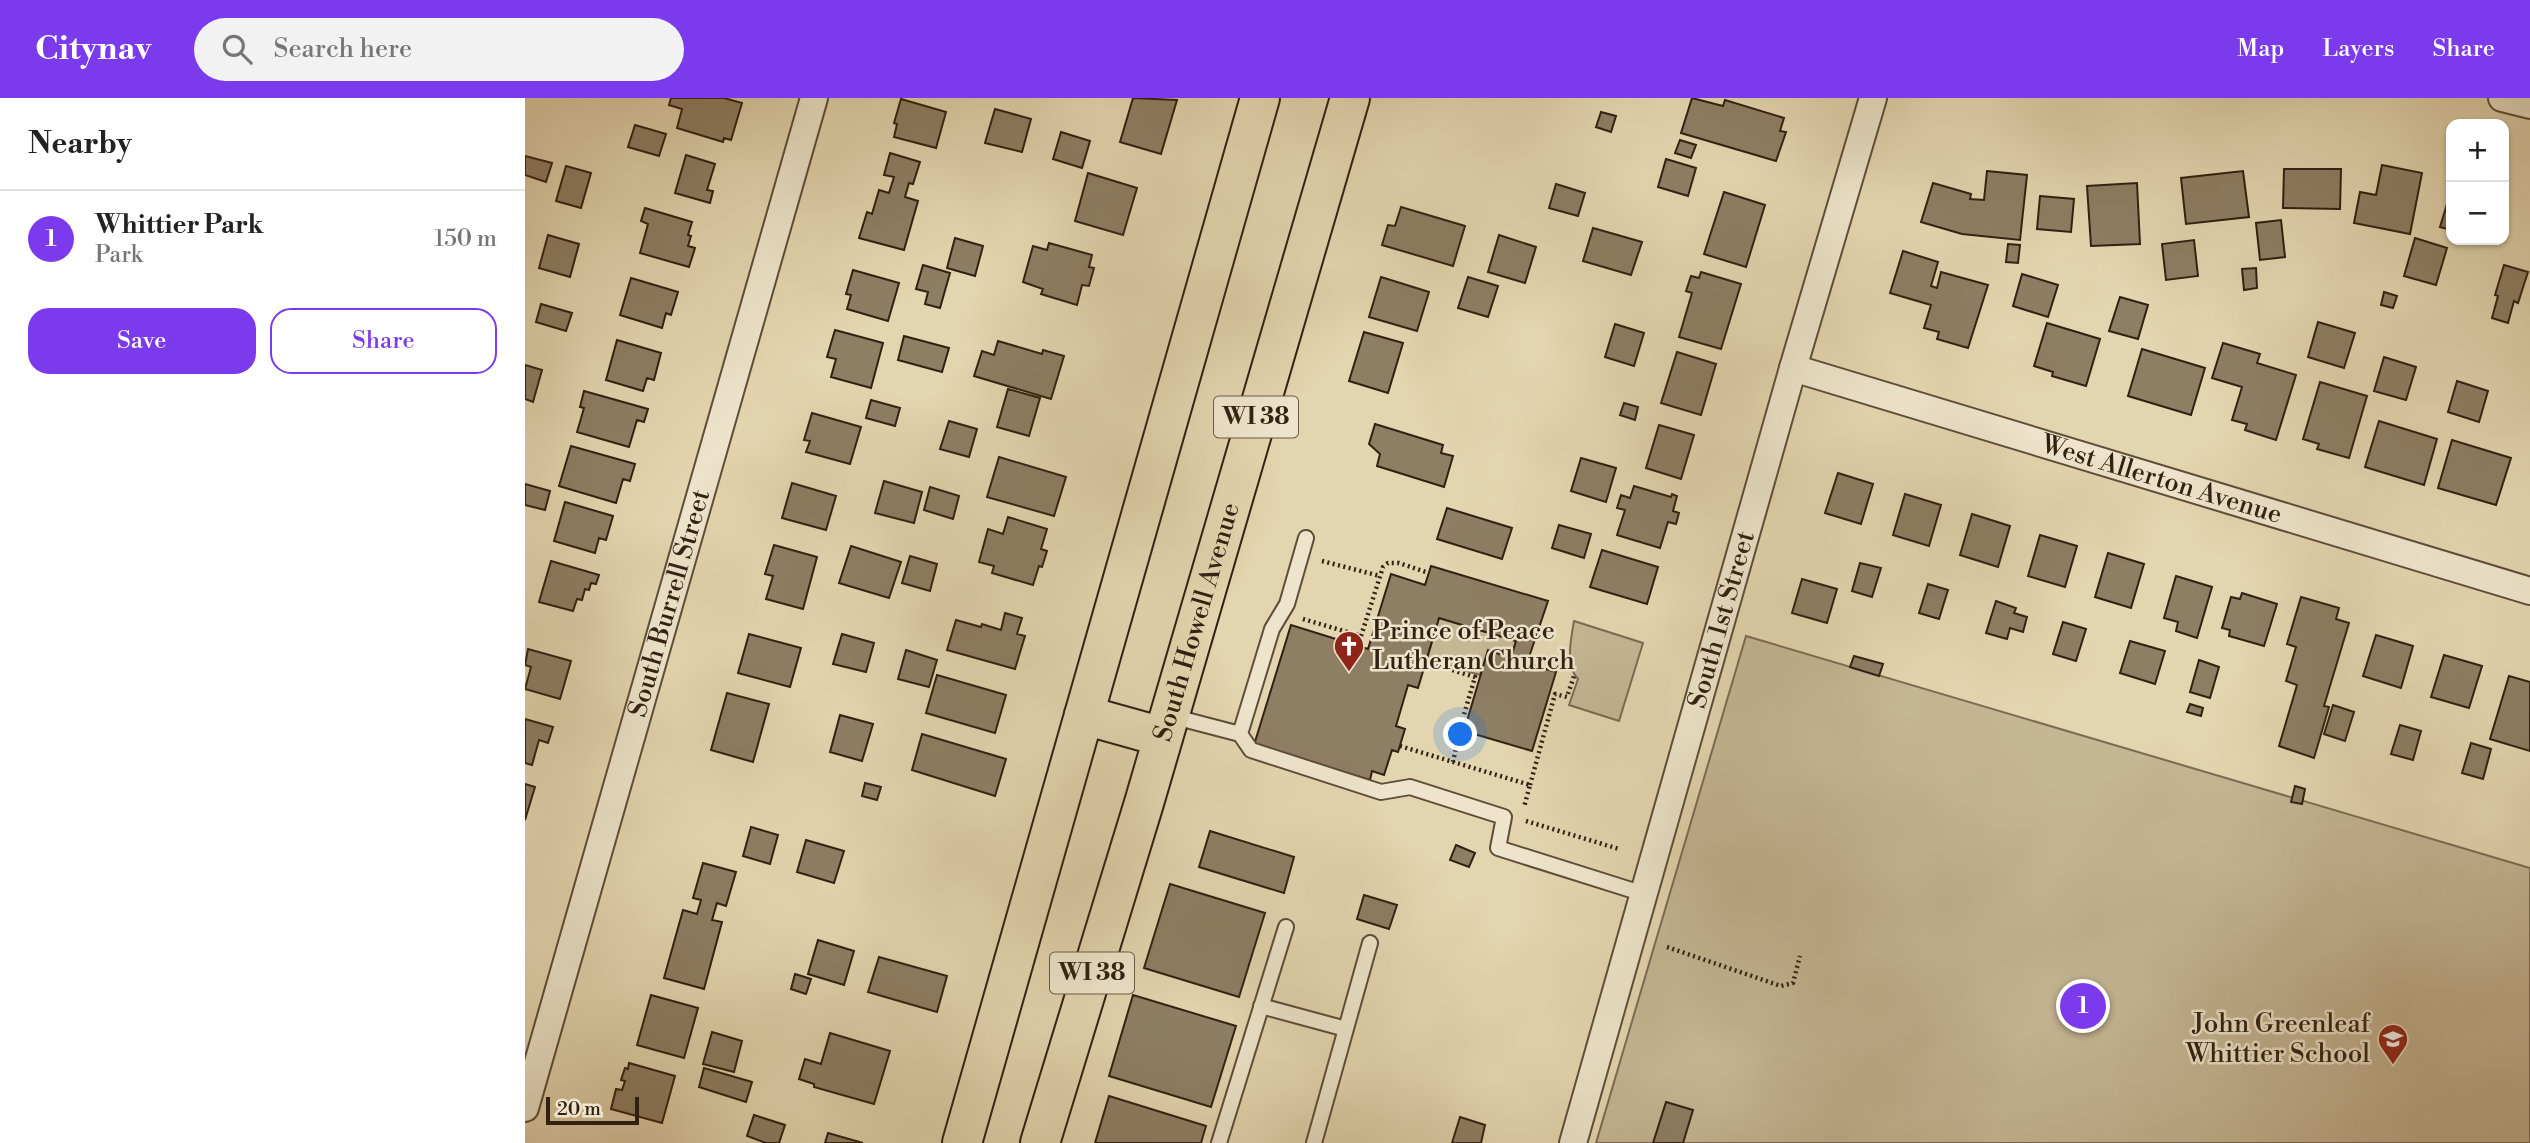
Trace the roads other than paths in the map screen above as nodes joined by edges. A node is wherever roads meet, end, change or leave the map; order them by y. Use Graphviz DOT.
graph roads {
  1 [pos="814,98"];
  2 [pos="1260,98"];
  3 [pos="1350,98"];
  4 [pos="1873,98"];
  5 [pos="2502,98"];
  6 [pos="2530,105"];
  7 [pos="1793,368"];
  8 [pos="1306,538"];
  9 [pos="2530,591"];
  10 [pos="1084,715"];
  11 [pos="1166,726"];
  12 [pos="1240,734"];
  13 [pos="1644,894"];
  14 [pos="1286,927"];
  15 [pos="1370,943"];
  16 [pos="1261,1006"];
  17 [pos="1346,1029"];
  18 [pos="525,1108"];
  19 [pos="963,1143"];
  20 [pos="1039,1143"];
  21 [pos="1220,1143"];
  22 [pos="1314,1143"];
  23 [pos="1573,1143"];
  1 -- 18 [label="street, South Burrell Street"];
  2 -- 10 [label="main road, WI 38"];
  3 -- 11 [label="main road, South Howell Avenue / WI 38"];
  4 -- 7 [label="street, South 1st Street"];
  5 -- 6 [label="street"];
  7 -- 9 [label="street, West Allerton Avenue"];
  7 -- 13 [label="street, South 1st Street"];
  8 -- 12 [label="lane"];
  10 -- 11 [label="main road"];
  10 -- 19 [label="main road, WI 38"];
  11 -- 12 [label="lane"];
  11 -- 20 [label="main road, South Howell Avenue / WI 38"];
  12 -- 13 [label="lane"];
  13 -- 23 [label="street, South 1st Street"];
  14 -- 16 [label="lane"];
  15 -- 17 [label="lane"];
  16 -- 17 [label="lane"];
  16 -- 21 [label="lane"];
  17 -- 22 [label="lane"];
}
